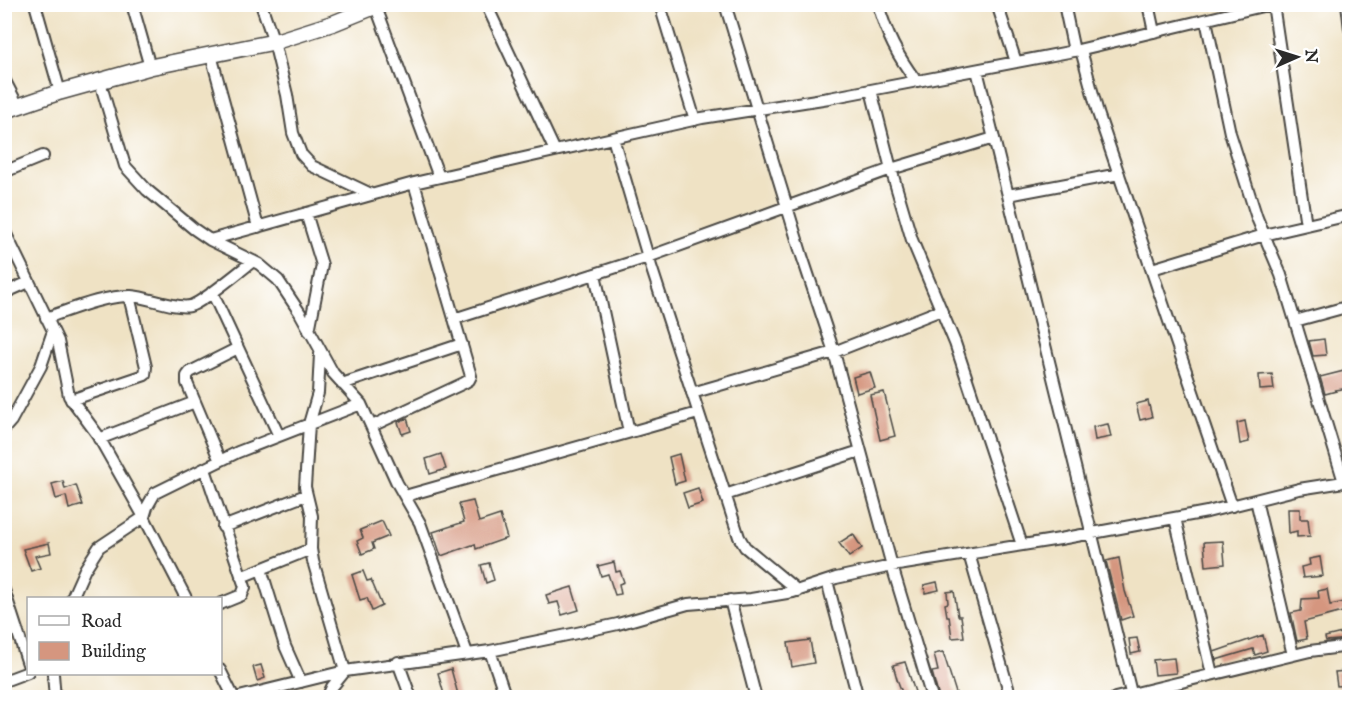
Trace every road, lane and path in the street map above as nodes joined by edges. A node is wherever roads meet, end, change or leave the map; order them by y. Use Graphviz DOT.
graph roads {
  1 [pos="35,4"];
  2 [pos="132,4"];
  3 [pos="261,4"];
  4 [pos="486,4"];
  5 [pos="724,4"];
  6 [pos="878,4"];
  7 [pos="997,4"];
  8 [pos="1064,4"];
  9 [pos="1148,4"];
  10 [pos="1272,4"];
  11 [pos="1347,4"];
  12 [pos="375,6"];
  13 [pos="1243,8"];
  14 [pos="663,15"];
  15 [pos="1206,20"];
  16 [pos="1350,29"];
  17 [pos="1154,32"];
  18 [pos="274,42"];
  19 [pos="1077,50"];
  20 [pos="211,55"];
  21 [pos="1016,62"];
  22 [pos="150,67"];
  23 [pos="977,70"];
  24 [pos="4,79"];
  25 [pos="916,81"];
  26 [pos="100,82"];
  27 [pos="871,90"];
  28 [pos="60,92"];
  29 [pos="11,109"];
  30 [pos="758,109"];
  31 [pos="696,120"];
  32 [pos="613,138"];
  33 [pos="994,138"];
  34 [pos="555,151"];
  35 [pos="44,156"];
  36 [pos="891,169"];
  37 [pos="4,172"];
  38 [pos="1119,174"];
  39 [pos="439,177"];
  40 [pos="414,183"];
  41 [pos="371,195"];
  42 [pos="1008,195"];
  43 [pos="787,206"];
  44 [pos="306,213"];
  45 [pos="1350,215"];
  46 [pos="1306,225"];
  47 [pos="258,226"];
  48 [pos="4,230"];
  49 [pos="1264,235"];
  50 [pos="210,240"];
  51 [pos="648,257"];
  52 [pos="253,261"];
  53 [pos="1152,269"];
  54 [pos="595,274"];
  55 [pos="29,282"];
  56 [pos="212,292"];
  57 [pos="4,293"];
  58 [pos="129,296"];
  59 [pos="1350,306"];
  60 [pos="941,310"];
  61 [pos="46,318"];
  62 [pos="454,319"];
  63 [pos="1295,321"];
  64 [pos="53,331"];
  65 [pos="309,331"];
  66 [pos="462,344"];
  67 [pos="238,348"];
  68 [pos="320,351"];
  69 [pos="834,352"];
  70 [pos="342,384"];
  71 [pos="692,393"];
  72 [pos="71,400"];
  73 [pos="195,402"];
  74 [pos="361,404"];
  75 [pos="698,413"];
  76 [pos="309,424"];
  77 [pos="372,426"];
  78 [pos="4,429"];
  79 [pos="629,432"];
  80 [pos="279,436"];
  81 [pos="99,439"];
  82 [pos="861,452"];
  83 [pos="220,461"];
  84 [pos="205,469"];
  85 [pos="1347,482"];
  86 [pos="306,495"];
  87 [pos="725,495"];
  88 [pos="405,496"];
  89 [pos="1256,500"];
  90 [pos="1232,506"];
  91 [pos="144,517"];
  92 [pos="1175,518"];
  93 [pos="223,527"];
  94 [pos="1090,533"];
  95 [pos="1022,545"];
  96 [pos="311,549"];
  97 [pos="969,554"];
  98 [pos="892,566"];
  99 [pos="261,569"];
  100 [pos="241,577"];
  101 [pos="827,581"];
  102 [pos="4,590"];
  103 [pos="798,591"];
  104 [pos="72,597"];
  105 [pos="185,597"];
  106 [pos="730,600"];
  107 [pos="222,603"];
  108 [pos="1350,646"];
  109 [pos="490,651"];
  110 [pos="467,653"];
  111 [pos="1293,655"];
  112 [pos="27,661"];
  113 [pos="398,662"];
  114 [pos="345,671"];
  115 [pos="27,672"];
  116 [pos="222,674"];
  117 [pos="1212,674"];
  118 [pos="53,675"];
  119 [pos="4,681"];
  120 [pos="301,682"];
  121 [pos="1131,693"];
  122 [pos="55,698"];
  123 [pos="235,698"];
  124 [pos="327,698"];
  125 [pos="411,698"];
  126 [pos="506,698"];
  127 [pos="756,698"];
  128 [pos="858,698"];
  129 [pos="932,698"];
  130 [pos="1011,698"];
  131 [pos="1115,698"];
  1 -- 28 [label="street"];
  2 -- 22 [label="street"];
  3 -- 18 [label="street"];
  4 -- 34 [label="street"];
  5 -- 30 [label="street"];
  6 -- 25 [label="street"];
  7 -- 21 [label="street"];
  8 -- 19 [label="street"];
  9 -- 17 [label="street"];
  10 -- 13 [label="street"];
  10 -- 46 [label="street"];
  11 -- 16 [label="street"];
  12 -- 18 [label="street"];
  12 -- 39 [label="street"];
  13 -- 15 [label="street"];
  14 -- 31 [label="street"];
  15 -- 17 [label="street"];
  15 -- 49 [label="street"];
  17 -- 19 [label="street"];
  18 -- 20 [label="street"];
  18 -- 41 [label="street"];
  19 -- 21 [label="street"];
  19 -- 38 [label="street"];
  20 -- 22 [label="street"];
  20 -- 47 [label="street"];
  21 -- 23 [label="street"];
  22 -- 26 [label="street"];
  23 -- 25 [label="street"];
  23 -- 33 [label="street"];
  24 -- 29 [label="street"];
  25 -- 27 [label="street"];
  26 -- 28 [label="street"];
  26 -- 50 [label="street"];
  27 -- 30 [label="street"];
  27 -- 36 [label="street"];
  28 -- 29 [label="street"];
  30 -- 31 [label="street"];
  30 -- 43 [label="street"];
  31 -- 32 [label="street"];
  32 -- 34 [label="street"];
  32 -- 51 [label="street"];
  33 -- 36 [label="street"];
  33 -- 42 [label="street"];
  34 -- 39 [label="street"];
  35 -- 37 [label="street"];
  36 -- 43 [label="street"];
  36 -- 60 [label="street"];
  38 -- 42 [label="street"];
  38 -- 53 [label="street"];
  39 -- 40 [label="street"];
  40 -- 41 [label="street"];
  40 -- 62 [label="street"];
  41 -- 44 [label="street"];
  42 -- 94 [label="street"];
  43 -- 51 [label="street"];
  43 -- 69 [label="street"];
  44 -- 47 [label="street"];
  44 -- 65 [label="street"];
  45 -- 46 [label="street"];
  46 -- 49 [label="street"];
  47 -- 50 [label="street"];
  48 -- 55 [label="street"];
  49 -- 53 [label="street"];
  49 -- 63 [label="street"];
  50 -- 52 [label="street"];
  51 -- 54 [label="street"];
  51 -- 71 [label="street"];
  52 -- 56 [label="street"];
  52 -- 65 [label="street"];
  53 -- 90 [label="street"];
  54 -- 62 [label="street"];
  54 -- 79 [label="street"];
  55 -- 57 [label="street"];
  55 -- 61 [label="street"];
  56 -- 58 [label="street"];
  56 -- 67 [label="street"];
  58 -- 61 [label="street"];
  58 -- 72 [label="street"];
  59 -- 63 [label="street"];
  60 -- 69 [label="street"];
  60 -- 95 [label="street"];
  61 -- 64 [label="street"];
  62 -- 66 [label="street"];
  63 -- 85 [label="street"];
  64 -- 72 [label="street"];
  64 -- 78 [label="street"];
  65 -- 68 [label="street"];
  66 -- 70 [label="street"];
  66 -- 77 [label="street"];
  67 -- 73 [label="street"];
  67 -- 80 [label="street"];
  68 -- 70 [label="street"];
  68 -- 76 [label="street"];
  69 -- 71 [label="street"];
  69 -- 82 [label="street"];
  70 -- 74 [label="street"];
  71 -- 75 [label="street"];
  72 -- 81 [label="street"];
  73 -- 81 [label="street"];
  73 -- 83 [label="street"];
  74 -- 76 [label="street"];
  74 -- 77 [label="street"];
  75 -- 79 [label="street"];
  75 -- 87 [label="street"];
  76 -- 80 [label="street"];
  76 -- 86 [label="street"];
  77 -- 88 [label="street"];
  79 -- 88 [label="street"];
  80 -- 83 [label="street"];
  81 -- 91 [label="street"];
  82 -- 87 [label="street"];
  82 -- 98 [label="street"];
  83 -- 84 [label="street"];
  84 -- 91 [label="street"];
  84 -- 93 [label="street"];
  85 -- 89 [label="street"];
  86 -- 93 [label="street"];
  86 -- 96 [label="street"];
  87 -- 103 [label="street"];
  88 -- 110 [label="street"];
  89 -- 90 [label="street"];
  89 -- 111 [label="street"];
  90 -- 92 [label="street"];
  91 -- 104 [label="street"];
  91 -- 105 [label="street"];
  92 -- 94 [label="street"];
  92 -- 117 [label="street"];
  93 -- 100 [label="street"];
  94 -- 95 [label="street"];
  94 -- 121 [label="street"];
  95 -- 97 [label="street"];
  96 -- 99 [label="street"];
  96 -- 114 [label="street"];
  97 -- 98 [label="street"];
  97 -- 130 [label="street"];
  98 -- 101 [label="street"];
  98 -- 129 [label="street"];
  99 -- 100 [label="street"];
  99 -- 120 [label="street"];
  100 -- 107 [label="street"];
  101 -- 103 [label="street"];
  101 -- 128 [label="street"];
  102 -- 112 [label="street"];
  103 -- 106 [label="street"];
  106 -- 109 [label="street"];
  106 -- 127 [label="street"];
  108 -- 111 [label="street"];
  109 -- 110 [label="street"];
  109 -- 126 [label="street"];
  110 -- 113 [label="street"];
  111 -- 117 [label="street"];
  113 -- 114 [label="street"];
  113 -- 125 [label="street"];
  114 -- 120 [label="street"];
  114 -- 124 [label="street"];
  115 -- 119 [label="street"];
  116 -- 123 [label="street"];
  117 -- 121 [label="street"];
  118 -- 122 [label="street"];
  120 -- 123 [label="street"];
  121 -- 131 [label="street"];
}
